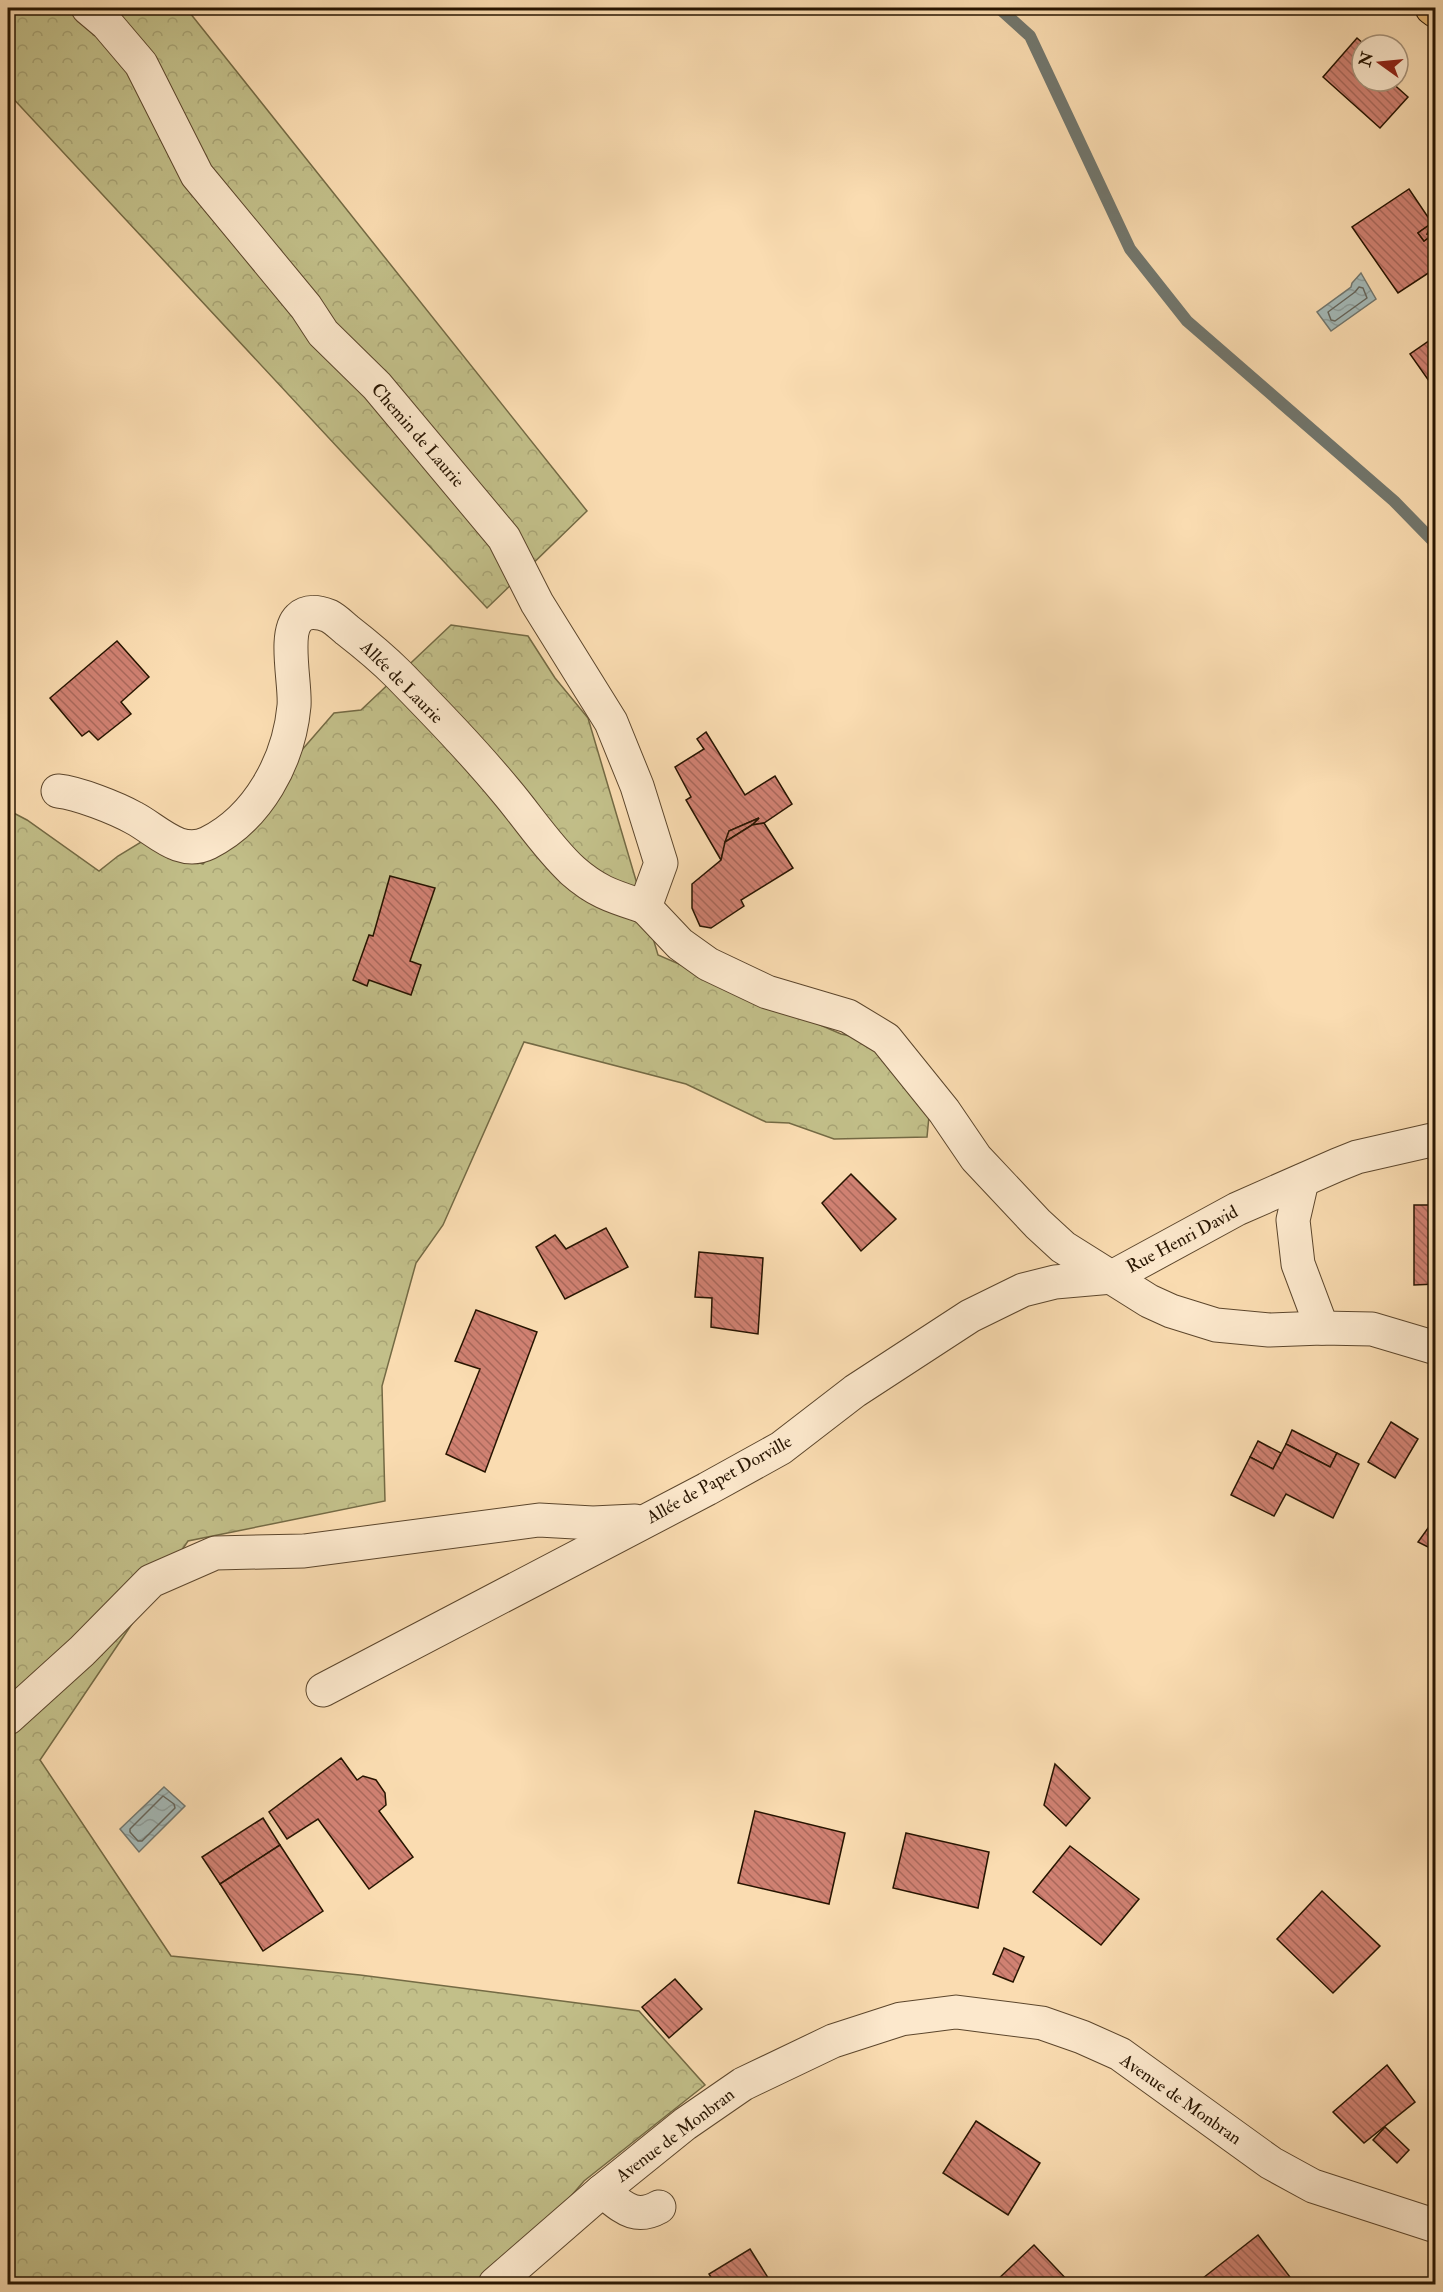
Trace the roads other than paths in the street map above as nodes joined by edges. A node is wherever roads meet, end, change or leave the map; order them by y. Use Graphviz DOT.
graph roads {
  1 [pos="88,8"];
  2 [pos="1432,8"];
  3 [pos="1436,11"];
  4 [pos="57,791"];
  5 [pos="645,907"];
  6 [pos="1436,1139"];
  7 [pos="1302,1181"];
  8 [pos="1112,1277"];
  9 [pos="1322,1328"];
  10 [pos="1436,1348"];
  11 [pos="643,1521"];
  12 [pos="323,1690"];
  13 [pos="8,1718"];
  14 [pos="602,2191"];
  15 [pos="659,2207"];
  16 [pos="1436,2226"];
  17 [pos="495,2284"];
  1 -- 5 [label="street, Chemin de Laurie"];
  2 -- 3 [label="main road"];
  4 -- 5 [label="street, Allée de Laurie"];
  5 -- 8 [label="street"];
  6 -- 7 [label="street, Rue Henri David"];
  7 -- 8 [label="street, Rue Henri David"];
  7 -- 9 [label="street"];
  8 -- 9 [label="street, Rue Henri David"];
  8 -- 11 [label="street, Allée de Papet Dorville"];
  9 -- 10 [label="street, Rue Henri David"];
  11 -- 12 [label="street, Allée de Papet Dorville"];
  11 -- 13 [label="street"];
  14 -- 15 [label="street"];
  14 -- 16 [label="street, Avenue de Monbran"];
  14 -- 17 [label="street, Avenue de Monbran"];
}
